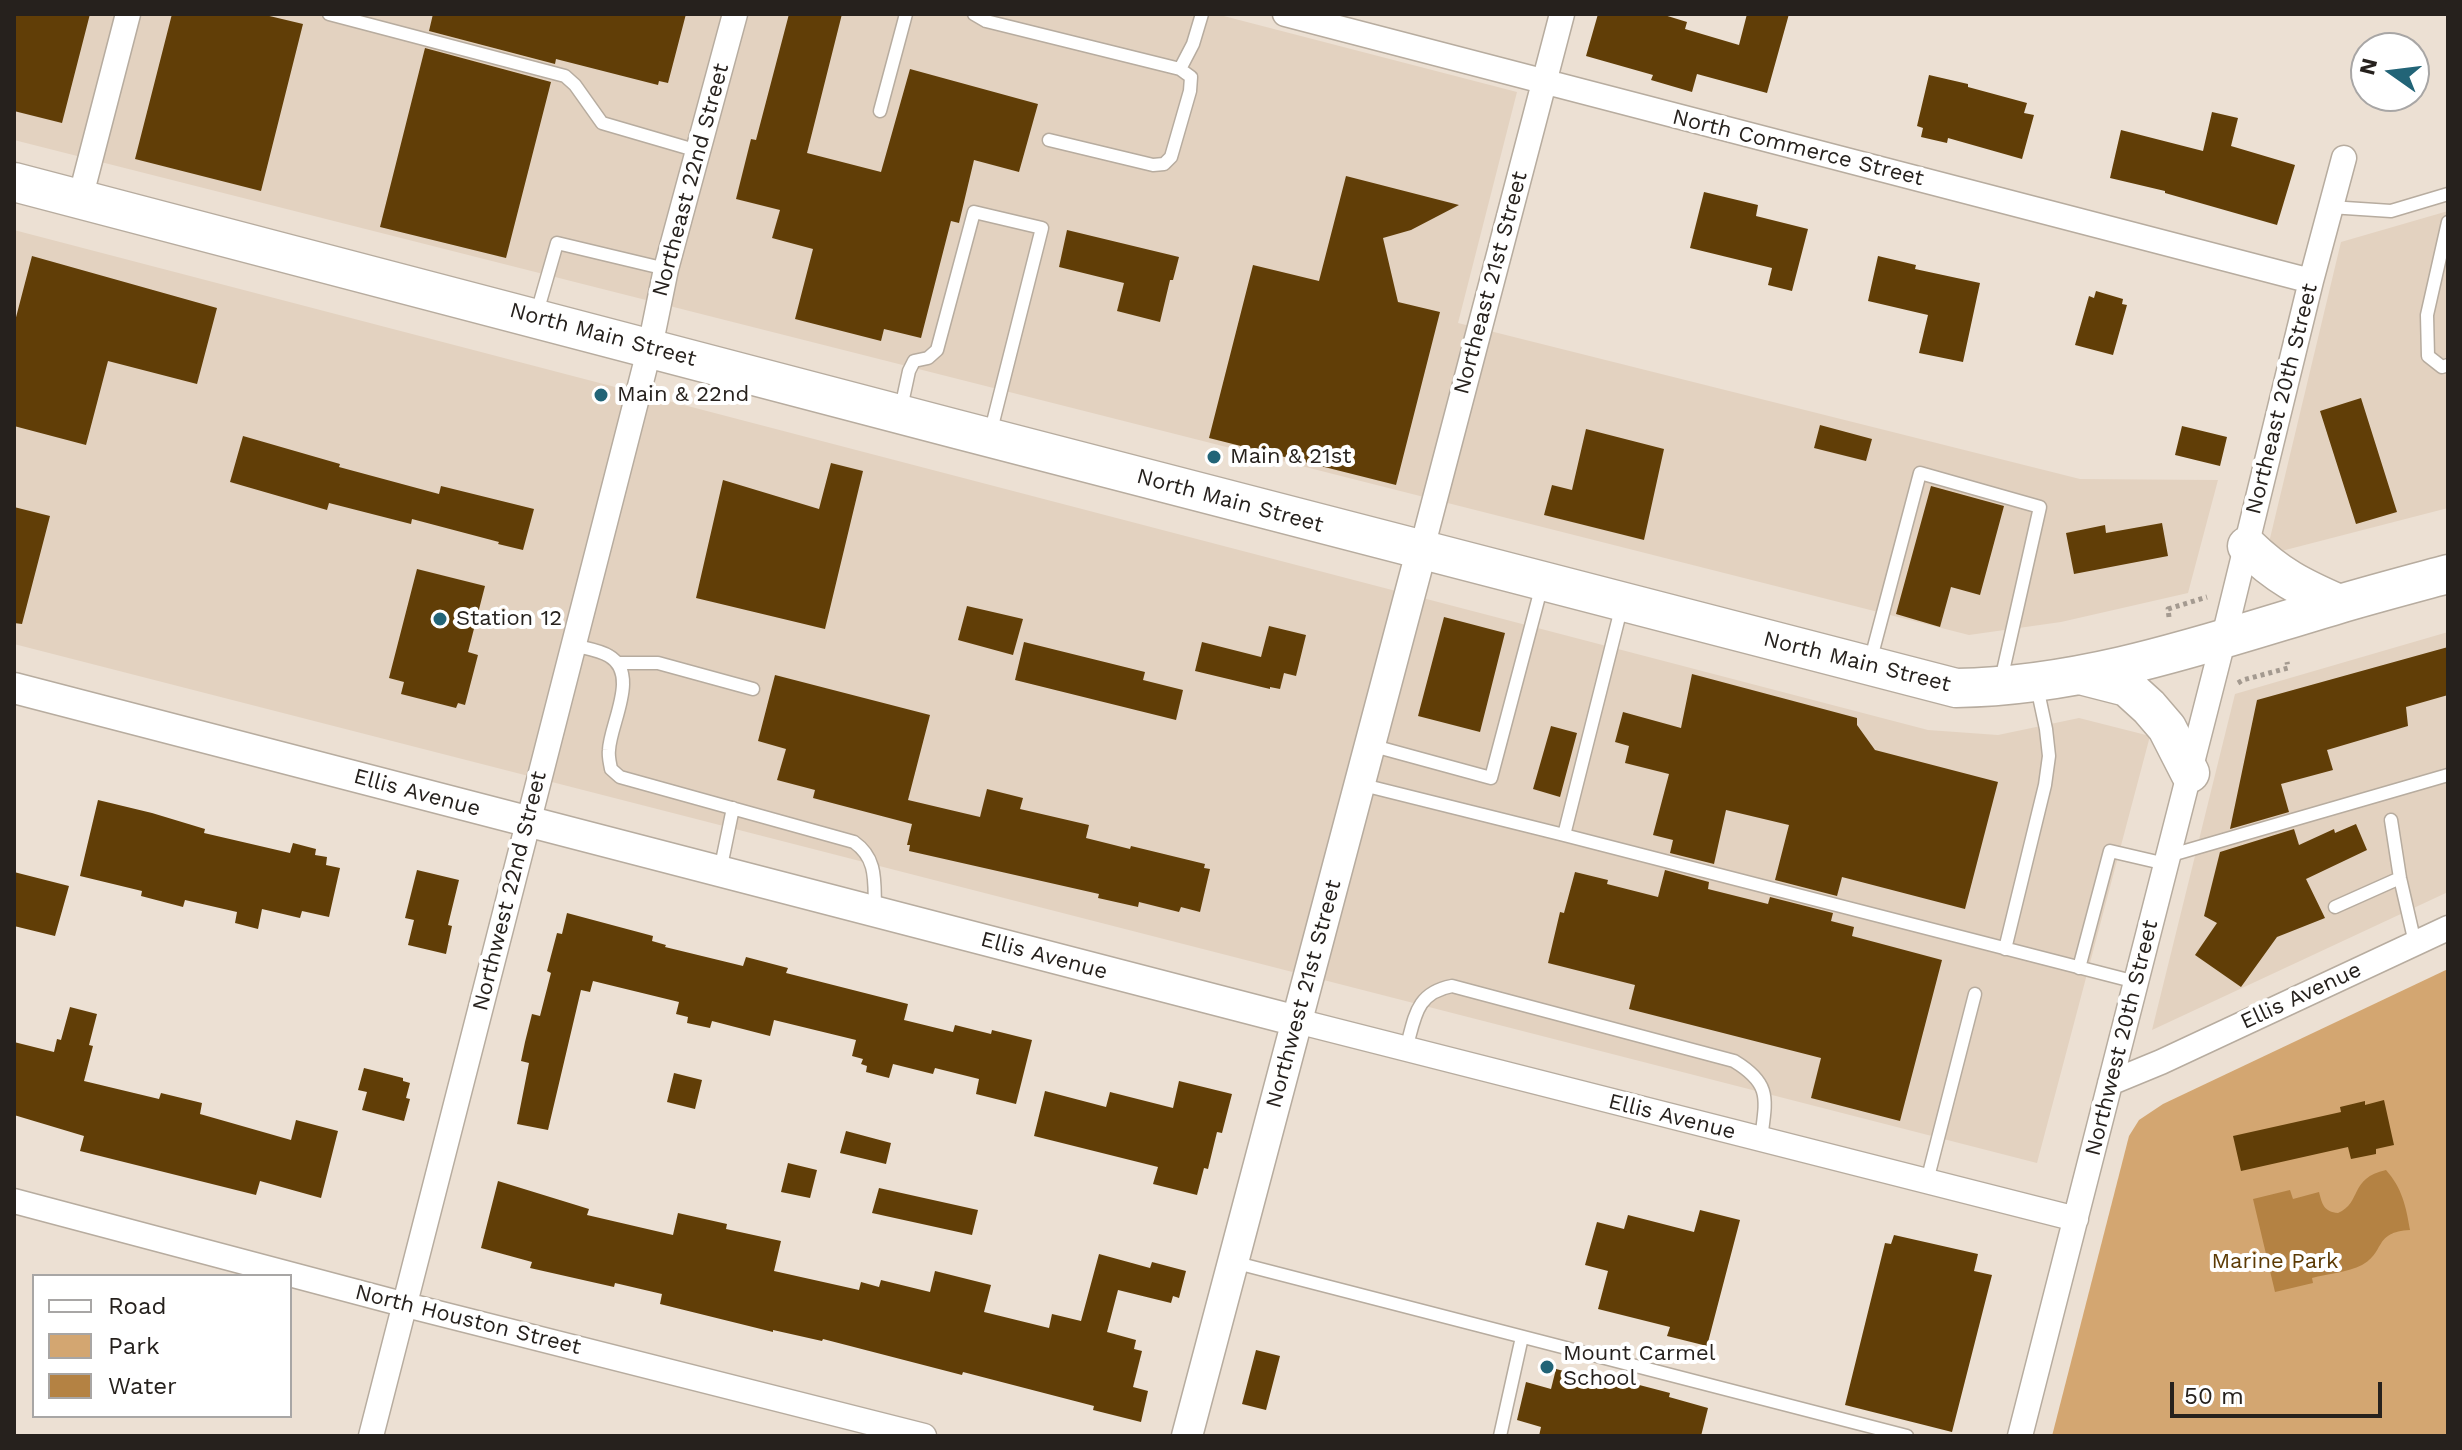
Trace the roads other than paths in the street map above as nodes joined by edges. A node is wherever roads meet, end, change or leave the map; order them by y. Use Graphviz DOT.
graph roads {
  1 [pos="128,14"];
  2 [pos="329,14"];
  3 [pos="735,14"];
  4 [pos="906,14"];
  5 [pos="974,14"];
  6 [pos="1202,14"];
  7 [pos="1285,14"];
  8 [pos="1562,14"];
  9 [pos="1180,69"];
  10 [pos="1544,83"];
  11 [pos="880,111"];
  12 [pos="1049,140"];
  13 [pos="698,151"];
  14 [pos="2344,158"];
  15 [pos="14,182"];
  16 [pos="2448,194"];
  17 [pos="80,199"];
  18 [pos="2330,207"];
  19 [pos="2448,222"];
  20 [pos="666,269"];
  21 [pos="2311,281"];
  22 [pos="536,317"];
  23 [pos="650,347"];
  24 [pos="2448,365"];
  25 [pos="900,413"];
  26 [pos="989,437"];
  27 [pos="2247,546"];
  28 [pos="1421,552"];
  29 [pos="2448,574"];
  30 [pos="1543,581"];
  31 [pos="1622,602"];
  32 [pos="2339,604"];
  33 [pos="2222,640"];
  34 [pos="573,645"];
  35 [pos="618,663"];
  36 [pos="1869,666"];
  37 [pos="2081,675"];
  38 [pos="2018,685"];
  39 [pos="14,688"];
  40 [pos="753,689"];
  41 [pos="1370,745"];
  42 [pos="2190,773"];
  43 [pos="2448,775"];
  44 [pos="1359,784"];
  45 [pos="733,808"];
  46 [pos="2391,820"];
  47 [pos="528,822"];
  48 [pos="1564,835"];
  49 [pos="2167,860"];
  50 [pos="720,871"];
  51 [pos="2400,878"];
  52 [pos="2335,907"];
  53 [pos="875,912"];
  54 [pos="2448,928"];
  55 [pos="2415,943"];
  56 [pos="2005,949"];
  57 [pos="2079,968"];
  58 [pos="2136,982"];
  59 [pos="1975,994"];
  60 [pos="1297,1021"];
  61 [pos="1406,1049"];
  62 [pos="2110,1083"];
  63 [pos="1761,1139"];
  64 [pos="1927,1181"];
  65 [pos="14,1201"];
  66 [pos="2076,1219"];
  67 [pos="1233,1262"];
  68 [pos="289,1274"];
  69 [pos="292,1275"];
  70 [pos="406,1305"];
  71 [pos="1522,1337"];
  72 [pos="371,1436"];
  73 [pos="924,1436"];
  74 [pos="1187,1436"];
  75 [pos="1500,1436"];
  76 [pos="1907,1436"];
  77 [pos="2020,1436"];
  1 -- 17 [label="street"];
  2 -- 13 [label="lane"];
  3 -- 13 [label="street, Northeast 22nd Street"];
  4 -- 11 [label="lane"];
  5 -- 9 [label="lane"];
  6 -- 9 [label="lane"];
  7 -- 10 [label="street, North Commerce Street"];
  8 -- 10 [label="street, Northeast 21st Street"];
  9 -- 12 [label="lane"];
  10 -- 21 [label="street, North Commerce Street"];
  10 -- 28 [label="street, Northeast 21st Street"];
  13 -- 20 [label="street, Northeast 22nd Street"];
  14 -- 18 [label="street, Northeast 20th Street"];
  15 -- 17 [label="main road, North Main Street"];
  16 -- 18 [label="lane"];
  17 -- 22 [label="main road, North Main Street"];
  18 -- 21 [label="street, Northeast 20th Street"];
  19 -- 24 [label="lane"];
  20 -- 22 [label="lane"];
  20 -- 23 [label="street, Northeast 22nd Street"];
  21 -- 27 [label="street, Northeast 20th Street"];
  22 -- 23 [label="main road, North Main Street"];
  23 -- 25 [label="main road, North Main Street"];
  23 -- 34 [label="street, Northwest 22nd Street"];
  25 -- 26 [label="main road, North Main Street"];
  25 -- 26 [label="lane"];
  26 -- 28 [label="main road, North Main Street"];
  27 -- 32 [label="main road"];
  27 -- 33 [label="street, Northeast 20th Street"];
  28 -- 30 [label="main road, North Main Street"];
  28 -- 41 [label="street, Northwest 21st Street"];
  29 -- 32 [label="main road, North Main Street"];
  30 -- 31 [label="main road, North Main Street"];
  30 -- 41 [label="lane"];
  31 -- 36 [label="main road, North Main Street"];
  31 -- 48 [label="lane"];
  32 -- 33 [label="main road, North Main Street"];
  33 -- 37 [label="main road, North Main Street"];
  33 -- 42 [label="street, Northwest 20th Street"];
  34 -- 35 [label="lane"];
  34 -- 47 [label="street, Northwest 22nd Street"];
  35 -- 40 [label="lane"];
  35 -- 45 [label="lane"];
  36 -- 38 [label="main road, North Main Street"];
  36 -- 38 [label="lane"];
  37 -- 38 [label="main road, North Main Street"];
  37 -- 42 [label="main road"];
  38 -- 56 [label="lane"];
  39 -- 47 [label="street, Ellis Avenue"];
  41 -- 44 [label="street, Northwest 21st Street"];
  42 -- 49 [label="street, Northwest 20th Street"];
  43 -- 49 [label="lane"];
  44 -- 48 [label="lane"];
  44 -- 60 [label="street, Northwest 21st Street"];
  45 -- 50 [label="lane"];
  45 -- 53 [label="lane"];
  46 -- 51 [label="lane"];
  47 -- 50 [label="street, Ellis Avenue"];
  47 -- 70 [label="street, Northwest 22nd Street"];
  48 -- 56 [label="lane"];
  49 -- 57 [label="lane"];
  49 -- 58 [label="street, Northwest 20th Street"];
  50 -- 53 [label="street, Ellis Avenue"];
  51 -- 52 [label="lane"];
  51 -- 55 [label="lane"];
  53 -- 60 [label="street, Ellis Avenue"];
  54 -- 55 [label="street, Ellis Avenue"];
  55 -- 62 [label="street, Ellis Avenue"];
  56 -- 57 [label="lane"];
  57 -- 58 [label="lane"];
  58 -- 62 [label="street, Northwest 20th Street"];
  59 -- 64 [label="lane"];
  60 -- 61 [label="street, Ellis Avenue"];
  60 -- 67 [label="street, Northwest 21st Street"];
  61 -- 63 [label="street, Ellis Avenue"];
  61 -- 63 [label="lane"];
  62 -- 66 [label="street, Northwest 20th Street"];
  63 -- 64 [label="street, Ellis Avenue"];
  64 -- 66 [label="street, Ellis Avenue"];
  65 -- 68 [label="street, North Houston Street"];
  66 -- 77 [label="street, Northwest 20th Street"];
  67 -- 71 [label="lane"];
  67 -- 74 [label="street, Northwest 21st Street"];
  69 -- 70 [label="street, North Houston Street"];
  70 -- 72 [label="street, Northwest 22nd Street"];
  70 -- 73 [label="street, North Houston Street"];
  71 -- 75 [label="lane"];
  71 -- 76 [label="lane"];
}
